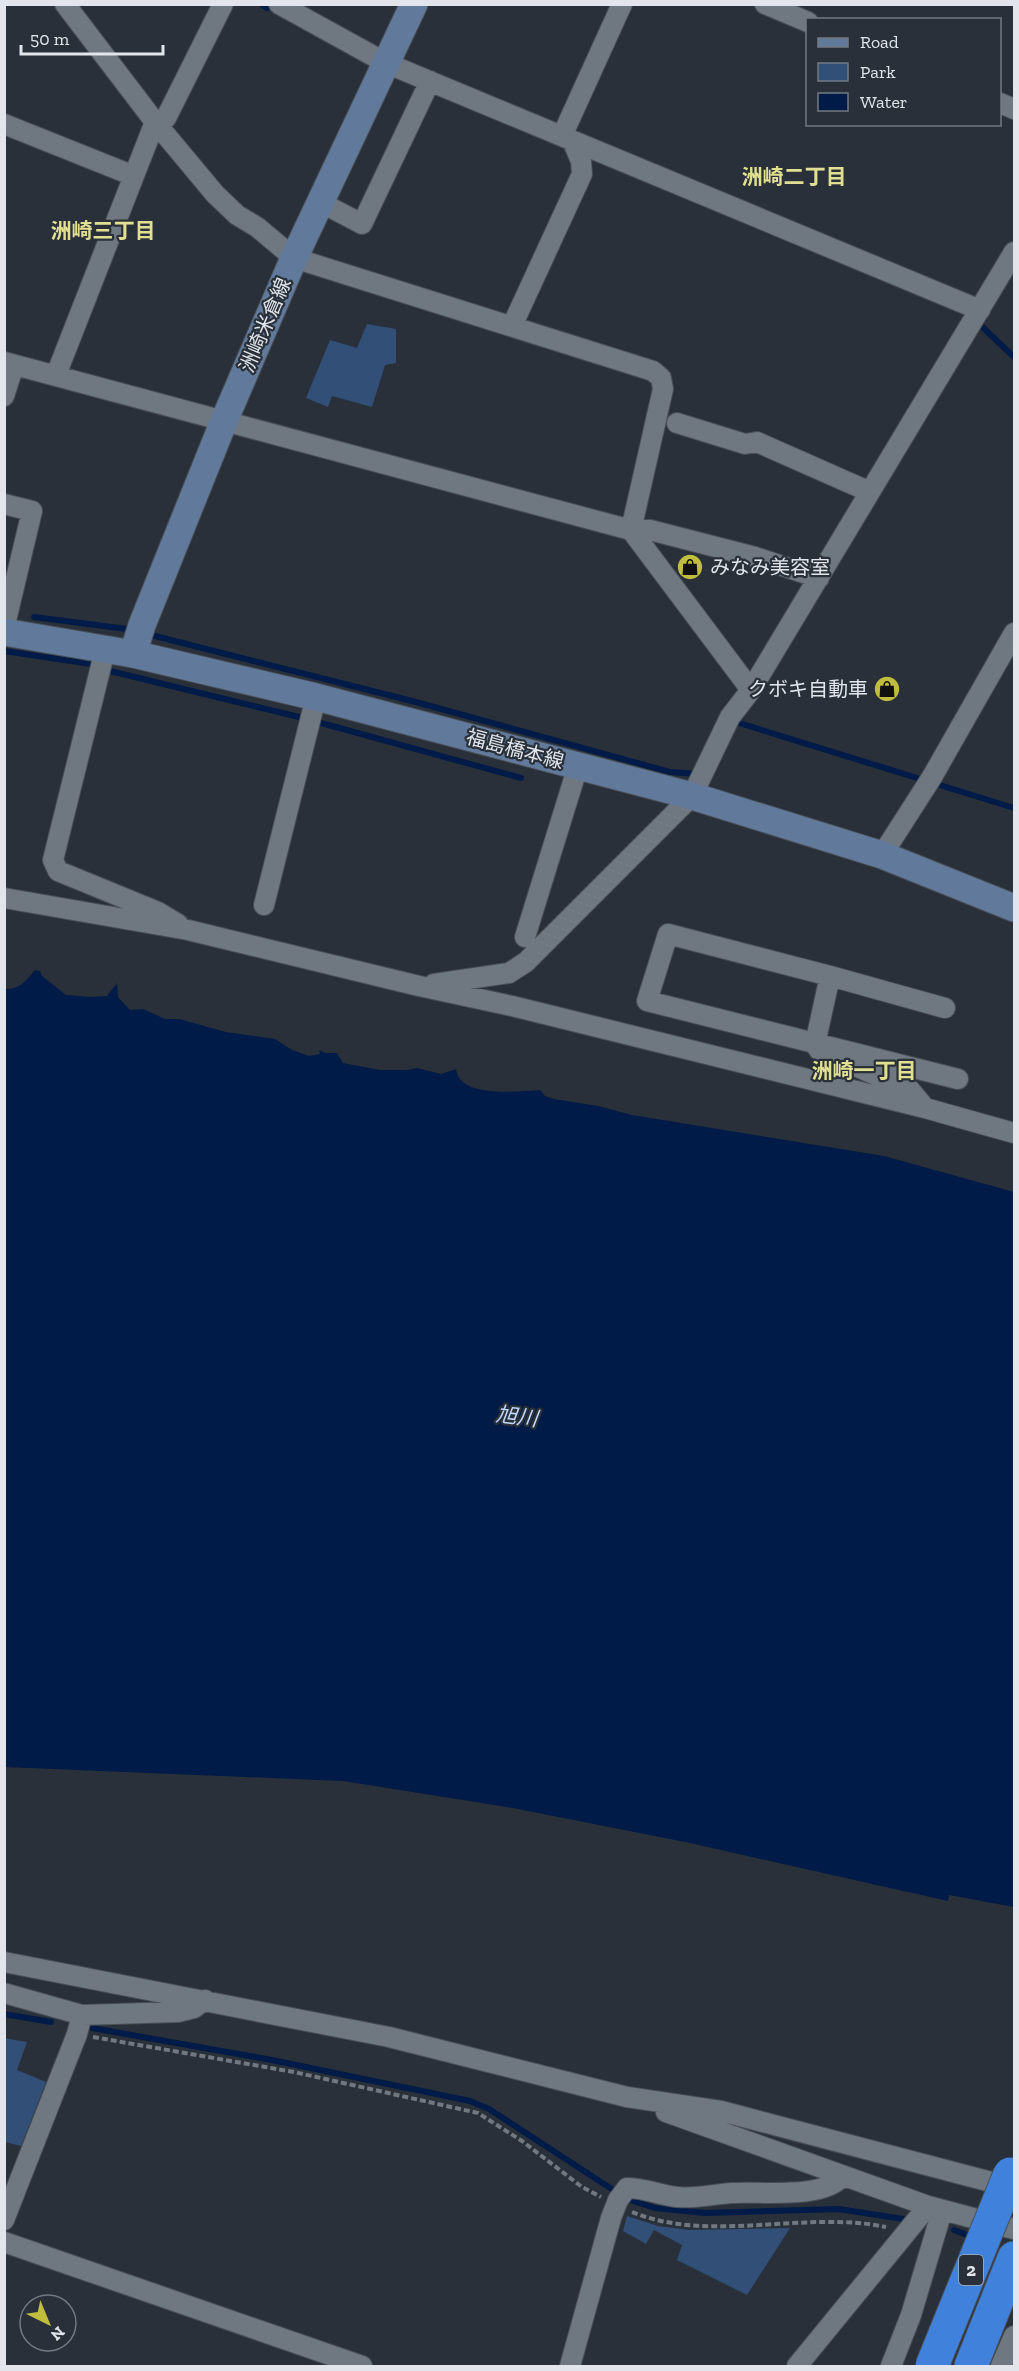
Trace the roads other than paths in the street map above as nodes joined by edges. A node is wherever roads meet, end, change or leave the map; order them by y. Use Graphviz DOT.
graph roads {
  1 [pos="65,4"];
  2 [pos="223,4"];
  3 [pos="279,4"];
  4 [pos="414,4"];
  5 [pos="622,4"];
  6 [pos="765,4"];
  7 [pos="806,22"];
  8 [pos="386,63"];
  9 [pos="429,85"];
  10 [pos="155,122"];
  11 [pos="4,124"];
  12 [pos="571,144"];
  13 [pos="134,176"];
  14 [pos="320,202"];
  15 [pos="1014,252"];
  16 [pos="294,258"];
  17 [pos="980,310"];
  18 [pos="512,326"];
  19 [pos="10,368"];
  20 [pos="56,375"];
  21 [pos="4,396"];
  22 [pos="224,421"];
  23 [pos="676,423"];
  24 [pos="870,492"];
  25 [pos="4,504"];
  26 [pos="631,530"];
  27 [pos="819,578"];
  28 [pos="4,631"];
  29 [pos="1014,633"];
  30 [pos="105,650"];
  31 [pos="133,654"];
  32 [pos="752,690"];
  33 [pos="312,712"];
  34 [pos="578,765"];
  35 [pos="698,782"];
  36 [pos="882,855"];
  37 [pos="4,898"];
  38 [pos="264,904"];
  39 [pos="1014,908"];
  40 [pos="188,930"];
  41 [pos="525,938"];
  42 [pos="830,976"];
  43 [pos="420,986"];
  44 [pos="945,1008"];
  45 [pos="815,1044"];
  46 [pos="958,1079"];
  47 [pos="925,1108"];
  48 [pos="1014,1133"];
  49 [pos="4,1962"];
  50 [pos="4,1993"];
  51 [pos="205,2000"];
  52 [pos="82,2015"];
  53 [pos="627,2097"];
  54 [pos="1014,2164"];
  55 [pos="843,2176"];
  56 [pos="1014,2188"];
  57 [pos="935,2209"];
  58 [pos="4,2220"];
  59 [pos="1014,2229"];
  60 [pos="4,2242"];
  61 [pos="1014,2258"];
  62 [pos="1014,2336"];
  63 [pos="362,2367"];
  64 [pos="570,2367"];
  65 [pos="797,2367"];
  66 [pos="891,2367"];
  67 [pos="932,2367"];
  68 [pos="970,2367"];
  69 [pos="1001,2367"];
  1 -- 10 [label="street"];
  2 -- 10 [label="street"];
  3 -- 8 [label="street"];
  4 -- 8 [label="main road, 洲崎米倉線"];
  5 -- 12 [label="street"];
  6 -- 7 [label="street"];
  8 -- 9 [label="street"];
  8 -- 14 [label="main road, 洲崎米倉線"];
  9 -- 12 [label="street"];
  9 -- 14 [label="street"];
  10 -- 13 [label="street"];
  10 -- 16 [label="street"];
  11 -- 13 [label="street"];
  12 -- 17 [label="street"];
  12 -- 18 [label="street"];
  13 -- 20 [label="street"];
  14 -- 16 [label="main road, 洲崎米倉線"];
  15 -- 17 [label="street"];
  16 -- 18 [label="street"];
  16 -- 22 [label="main road, 洲崎米倉線"];
  17 -- 24 [label="street"];
  18 -- 26 [label="street"];
  19 -- 20 [label="street"];
  19 -- 21 [label="street"];
  20 -- 22 [label="street"];
  22 -- 26 [label="street"];
  22 -- 31 [label="main road, 洲崎米倉線"];
  23 -- 24 [label="street"];
  24 -- 27 [label="street"];
  25 -- 28 [label="street"];
  26 -- 27 [label="street"];
  26 -- 32 [label="street"];
  27 -- 32 [label="street"];
  28 -- 30 [label="main road, 福島橋本線"];
  29 -- 36 [label="street"];
  30 -- 31 [label="main road, 福島橋本線"];
  30 -- 40 [label="street"];
  31 -- 33 [label="main road, 福島橋本線"];
  32 -- 35 [label="street"];
  33 -- 34 [label="main road, 福島橋本線"];
  33 -- 38 [label="street"];
  34 -- 35 [label="main road, 福島橋本線"];
  34 -- 41 [label="street"];
  35 -- 36 [label="main road, 福島橋本線"];
  35 -- 43 [label="street"];
  36 -- 39 [label="main road, 福島橋本線"];
  37 -- 40 [label="street"];
  40 -- 43 [label="street"];
  42 -- 44 [label="street"];
  42 -- 45 [label="street"];
  42 -- 45 [label="street"];
  43 -- 47 [label="street"];
  45 -- 46 [label="street"];
  45 -- 47 [label="street"];
  47 -- 48 [label="street"];
  49 -- 51 [label="street"];
  50 -- 52 [label="street"];
  51 -- 52 [label="street"];
  51 -- 53 [label="street"];
  52 -- 58 [label="street"];
  53 -- 55 [label="street"];
  53 -- 56 [label="street"];
  54 -- 67 [label="highway, 2, bridge"];
  55 -- 57 [label="street"];
  55 -- 64 [label="street"];
  57 -- 59 [label="street"];
  57 -- 65 [label="street"];
  57 -- 66 [label="street"];
  60 -- 63 [label="street"];
  61 -- 68 [label="highway, 2"];
  62 -- 69 [label="street"];
}
